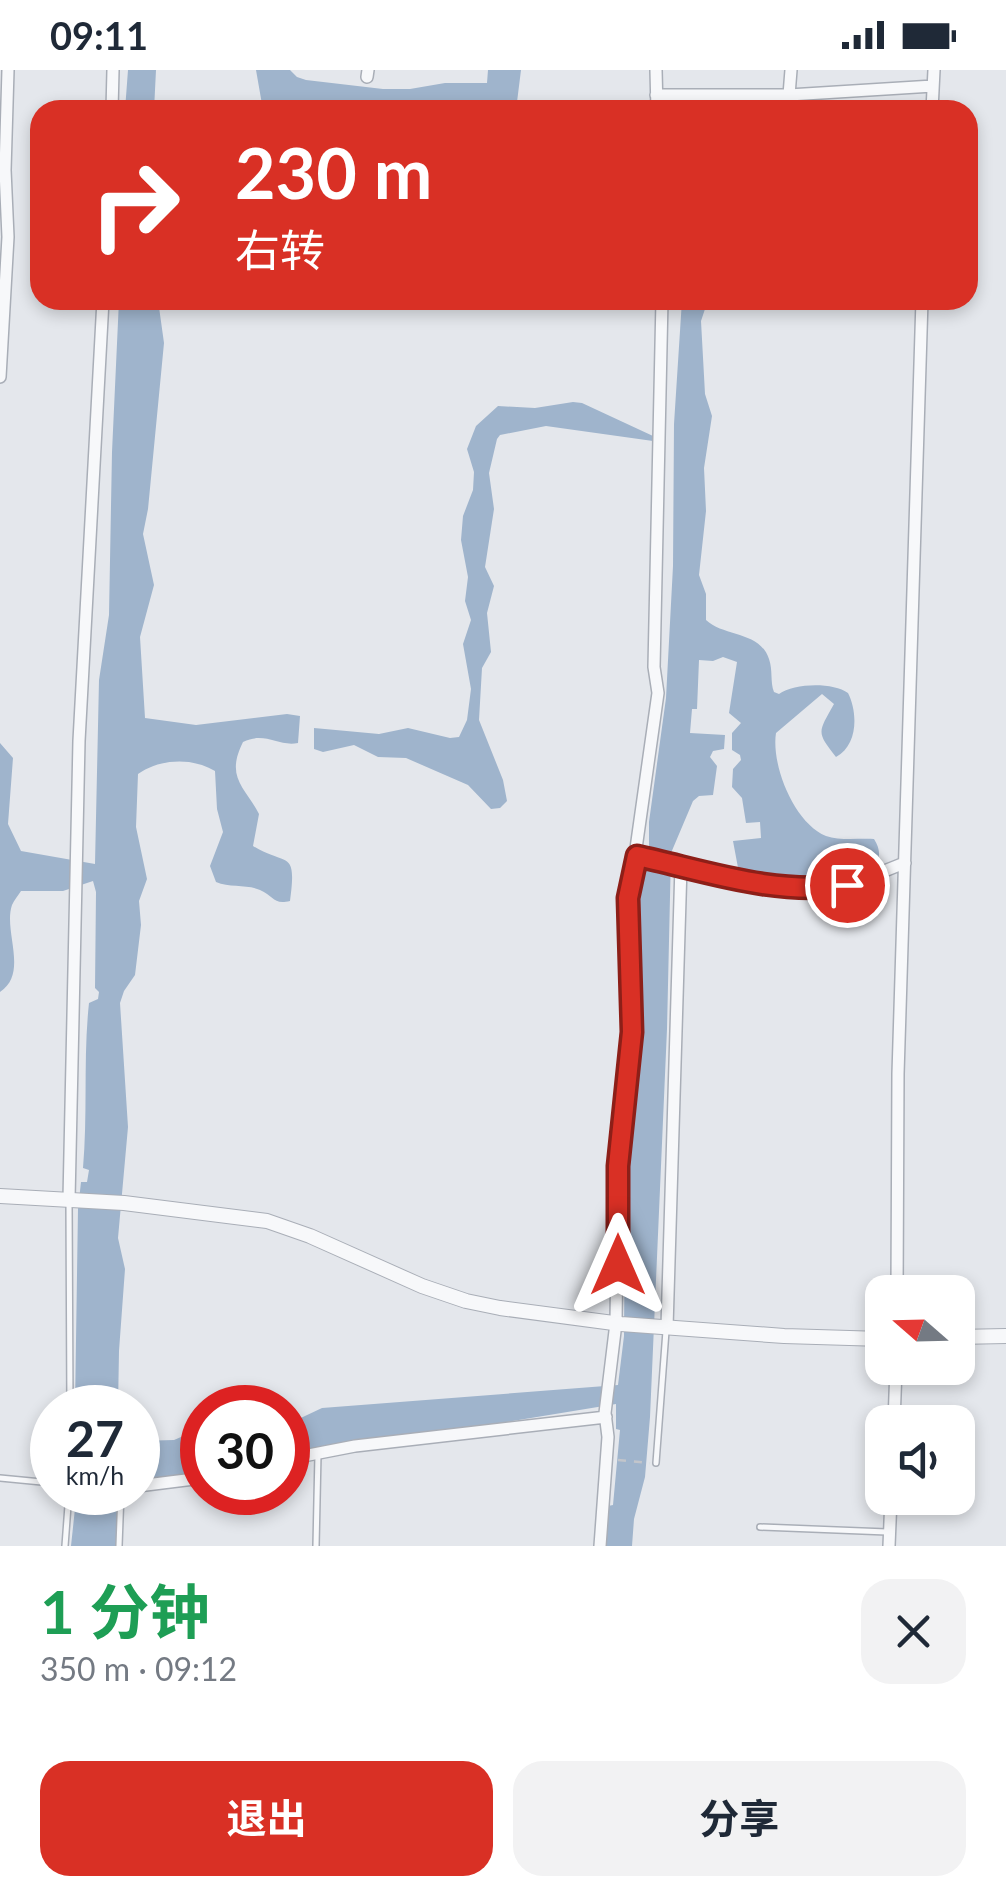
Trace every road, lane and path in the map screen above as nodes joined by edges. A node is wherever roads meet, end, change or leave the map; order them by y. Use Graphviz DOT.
graph roads {
  1 [pos="8,70"];
  2 [pos="114,70"];
  3 [pos="656,70"];
  4 [pos="791,70"];
  5 [pos="934,70"];
  6 [pos="933,86"];
  7 [pos="656,95"];
  8 [pos="789,95"];
  9 [pos="112,100"];
  10 [pos="656,100"];
  11 [pos="932,100"];
  12 [pos="102,310"];
  13 [pos="662,310"];
  14 [pos="922,310"];
  15 [pos="0,377"];
  16 [pos="642,857"];
  17 [pos="905,863"];
  18 [pos="678,866"];
  19 [pos="0,1196"];
  20 [pos="73,1200"];
  21 [pos="897,1275"];
  22 [pos="618,1324"];
  23 [pos="663,1327"];
  24 [pos="1006,1336"];
  25 [pos="975,1337"];
  26 [pos="865,1338"];
  27 [pos="70,1385"];
  28 [pos="606,1412"];
  29 [pos="318,1452"];
  30 [pos="310,1454"];
  31 [pos="606,1459"];
  32 [pos="656,1463"];
  33 [pos="0,1478"];
  34 [pos="30,1481"];
  35 [pos="68,1515"];
  36 [pos="120,1515"];
  37 [pos="890,1515"];
  38 [pos="760,1528"];
  39 [pos="890,1532"];
  40 [pos="66,1546"];
  41 [pos="119,1546"];
  42 [pos="316,1546"];
  43 [pos="600,1546"];
  44 [pos="889,1546"];
  1 -- 15 [label="street"];
  2 -- 9 [label="street"];
  3 -- 7 [label="street"];
  4 -- 8 [label="street"];
  5 -- 6 [label="street"];
  6 -- 8 [label="street"];
  6 -- 11 [label="street"];
  7 -- 8 [label="street"];
  7 -- 10 [label="street"];
  12 -- 20 [label="street"];
  13 -- 16 [label="street"];
  14 -- 17 [label="street"];
  16 -- 18 [label="street"];
  16 -- 22 [label="street"];
  17 -- 18 [label="street"];
  17 -- 21 [label="street"];
  18 -- 23 [label="street"];
  19 -- 20 [label="street"];
  20 -- 22 [label="street"];
  20 -- 27 [label="lane"];
  22 -- 23 [label="street"];
  22 -- 28 [label="street"];
  23 -- 26 [label="street"];
  23 -- 32 [label="lane"];
  24 -- 25 [label="street"];
  28 -- 29 [label="street"];
  28 -- 31 [label="street"];
  29 -- 30 [label="street"];
  29 -- 42 [label="lane"];
  31 -- 32 [label="path"];
  31 -- 43 [label="street"];
  33 -- 34 [label="lane"];
  35 -- 40 [label="lane"];
  36 -- 41 [label="lane"];
  37 -- 39 [label="street"];
  38 -- 39 [label="lane"];
  39 -- 44 [label="street"];
}
